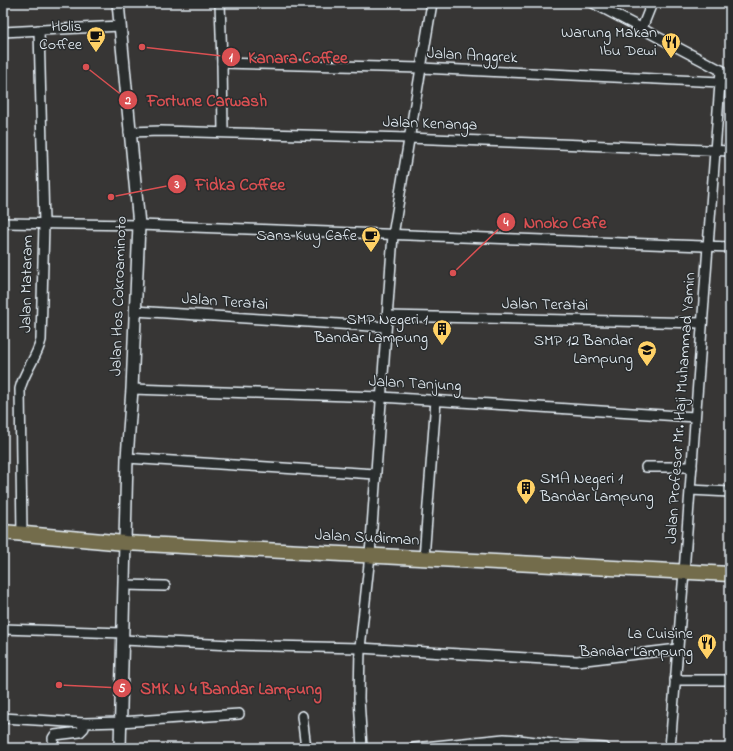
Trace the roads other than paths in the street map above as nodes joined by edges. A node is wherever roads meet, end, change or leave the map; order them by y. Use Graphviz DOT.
graph roads {
  1 [pos="118,3"];
  2 [pos="220,3"];
  3 [pos="432,3"];
  4 [pos="593,3"];
  5 [pos="652,3"];
  6 [pos="120,26"];
  7 [pos="642,28"];
  8 [pos="39,30"];
  9 [pos="3,32"];
  10 [pos="222,62"];
  11 [pos="420,68"];
  12 [pos="721,70"];
  13 [pos="730,75"];
  14 [pos="720,82"];
  15 [pos="129,132"];
  16 [pos="223,132"];
  17 [pos="408,138"];
  18 [pos="715,150"];
  19 [pos="730,151"];
  20 [pos="3,223"];
  21 [pos="44,224"];
  22 [pos="139,225"];
  23 [pos="393,235"];
  24 [pos="708,246"];
  25 [pos="730,247"];
  26 [pos="135,312"];
  27 [pos="387,316"];
  28 [pos="702,323"];
  29 [pos="386,327"];
  30 [pos="132,389"];
  31 [pos="381,397"];
  32 [pos="436,400"];
  33 [pos="696,417"];
  34 [pos="127,458"];
  35 [pos="646,467"];
  36 [pos="692,467"];
  37 [pos="375,474"];
  38 [pos="690,490"];
  39 [pos="730,492"];
  40 [pos="3,532"];
  41 [pos="22,534"];
  42 [pos="125,543"];
  43 [pos="370,556"];
  44 [pos="424,558"];
  45 [pos="684,572"];
  46 [pos="730,574"];
  47 [pos="124,585"];
  48 [pos="165,586"];
  49 [pos="3,628"];
  50 [pos="123,637"];
  51 [pos="360,648"];
  52 [pos="678,649"];
  53 [pos="675,680"];
  54 [pos="730,680"];
  55 [pos="239,714"];
  56 [pos="302,716"];
  57 [pos="3,718"];
  58 [pos="120,722"];
  59 [pos="84,723"];
  60 [pos="518,744"];
  61 [pos="54,748"];
  62 [pos="120,748"];
  63 [pos="306,748"];
  64 [pos="362,748"];
  65 [pos="414,748"];
  66 [pos="605,748"];
  67 [pos="670,748"];
  1 -- 6 [label="street, Jalan Hos Cokroaminoto"];
  2 -- 10 [label="street"];
  3 -- 11 [label="street"];
  4 -- 7 [label="street"];
  5 -- 7 [label="street"];
  6 -- 8 [label="street"];
  6 -- 15 [label="street, Jalan Hos Cokroaminoto"];
  7 -- 12 [label="street"];
  8 -- 9 [label="street"];
  8 -- 21 [label="street, Jalan Mataram"];
  10 -- 11 [label="street, Jalan Anggrek"];
  10 -- 16 [label="street"];
  11 -- 14 [label="street, Jalan Anggrek"];
  11 -- 17 [label="street"];
  12 -- 13 [label="street"];
  12 -- 14 [label="street, Jalan Profesor Mr. Haji Muhammad Yamin"];
  14 -- 18 [label="street, Jalan Profesor Mr. Haji Muhammad Yamin"];
  15 -- 16 [label="street, Jalan Kenanga"];
  15 -- 22 [label="street, Jalan Hos Cokroaminoto"];
  16 -- 17 [label="street, Jalan Kenanga"];
  17 -- 18 [label="street, Jalan Kenanga"];
  17 -- 23 [label="street"];
  18 -- 19 [label="street, Jalan Kenanga"];
  18 -- 24 [label="street, Jalan Profesor Mr. Haji Muhammad Yamin"];
  20 -- 21 [label="street"];
  21 -- 22 [label="street"];
  21 -- 41 [label="street, Jalan Mataram"];
  22 -- 23 [label="street"];
  22 -- 26 [label="street, Jalan Hos Cokroaminoto"];
  23 -- 24 [label="street"];
  23 -- 27 [label="street"];
  24 -- 25 [label="street"];
  24 -- 28 [label="street, Jalan Profesor Mr. Haji Muhammad Yamin"];
  26 -- 29 [label="street, Jalan Teratai"];
  26 -- 30 [label="street, Jalan Hos Cokroaminoto"];
  27 -- 28 [label="street, Jalan Teratai"];
  27 -- 29 [label="street"];
  28 -- 33 [label="street, Jalan Profesor Mr. Haji Muhammad Yamin"];
  29 -- 31 [label="street"];
  30 -- 31 [label="street, Jalan Tanjung"];
  30 -- 34 [label="street, Jalan Hos Cokroaminoto"];
  31 -- 32 [label="street, Jalan Tanjung"];
  31 -- 37 [label="street"];
  32 -- 33 [label="street, Jalan Tanjung"];
  32 -- 44 [label="street"];
  33 -- 36 [label="street, Jalan Profesor Mr. Haji Muhammad Yamin"];
  34 -- 37 [label="street"];
  34 -- 42 [label="street, Jalan Hos Cokroaminoto"];
  35 -- 36 [label="street"];
  36 -- 38 [label="street, Jalan Profesor Mr. Haji Muhammad Yamin"];
  37 -- 43 [label="street"];
  38 -- 39 [label="street"];
  38 -- 45 [label="street, Jalan Profesor Mr. Haji Muhammad Yamin"];
  40 -- 41 [label="main road, Jalan Sudirman"];
  41 -- 42 [label="main road, Jalan Sudirman"];
  42 -- 43 [label="main road, Jalan Sudirman"];
  42 -- 47 [label="street, Jalan Hos Cokroaminoto"];
  43 -- 44 [label="main road, Jalan Sudirman"];
  43 -- 51 [label="street"];
  44 -- 45 [label="main road, Jalan Sudirman"];
  45 -- 46 [label="main road, Jalan Sudirman"];
  45 -- 52 [label="street, Jalan Profesor Mr. Haji Muhammad Yamin"];
  47 -- 48 [label="street"];
  47 -- 50 [label="street, Jalan Hos Cokroaminoto"];
  49 -- 50 [label="street"];
  50 -- 51 [label="street"];
  50 -- 58 [label="street, Jalan Hos Cokroaminoto"];
  51 -- 52 [label="street"];
  51 -- 64 [label="street"];
  52 -- 53 [label="street, Jalan Profesor Mr. Haji Muhammad Yamin"];
  53 -- 54 [label="street"];
  53 -- 67 [label="street, Jalan Profesor Mr. Haji Muhammad Yamin"];
  55 -- 58 [label="street"];
  56 -- 63 [label="street"];
  57 -- 59 [label="street"];
  58 -- 59 [label="street"];
  58 -- 62 [label="street, Jalan Hos Cokroaminoto"];
  59 -- 61 [label="street"];
  60 -- 65 [label="street"];
  60 -- 66 [label="street"];
}
